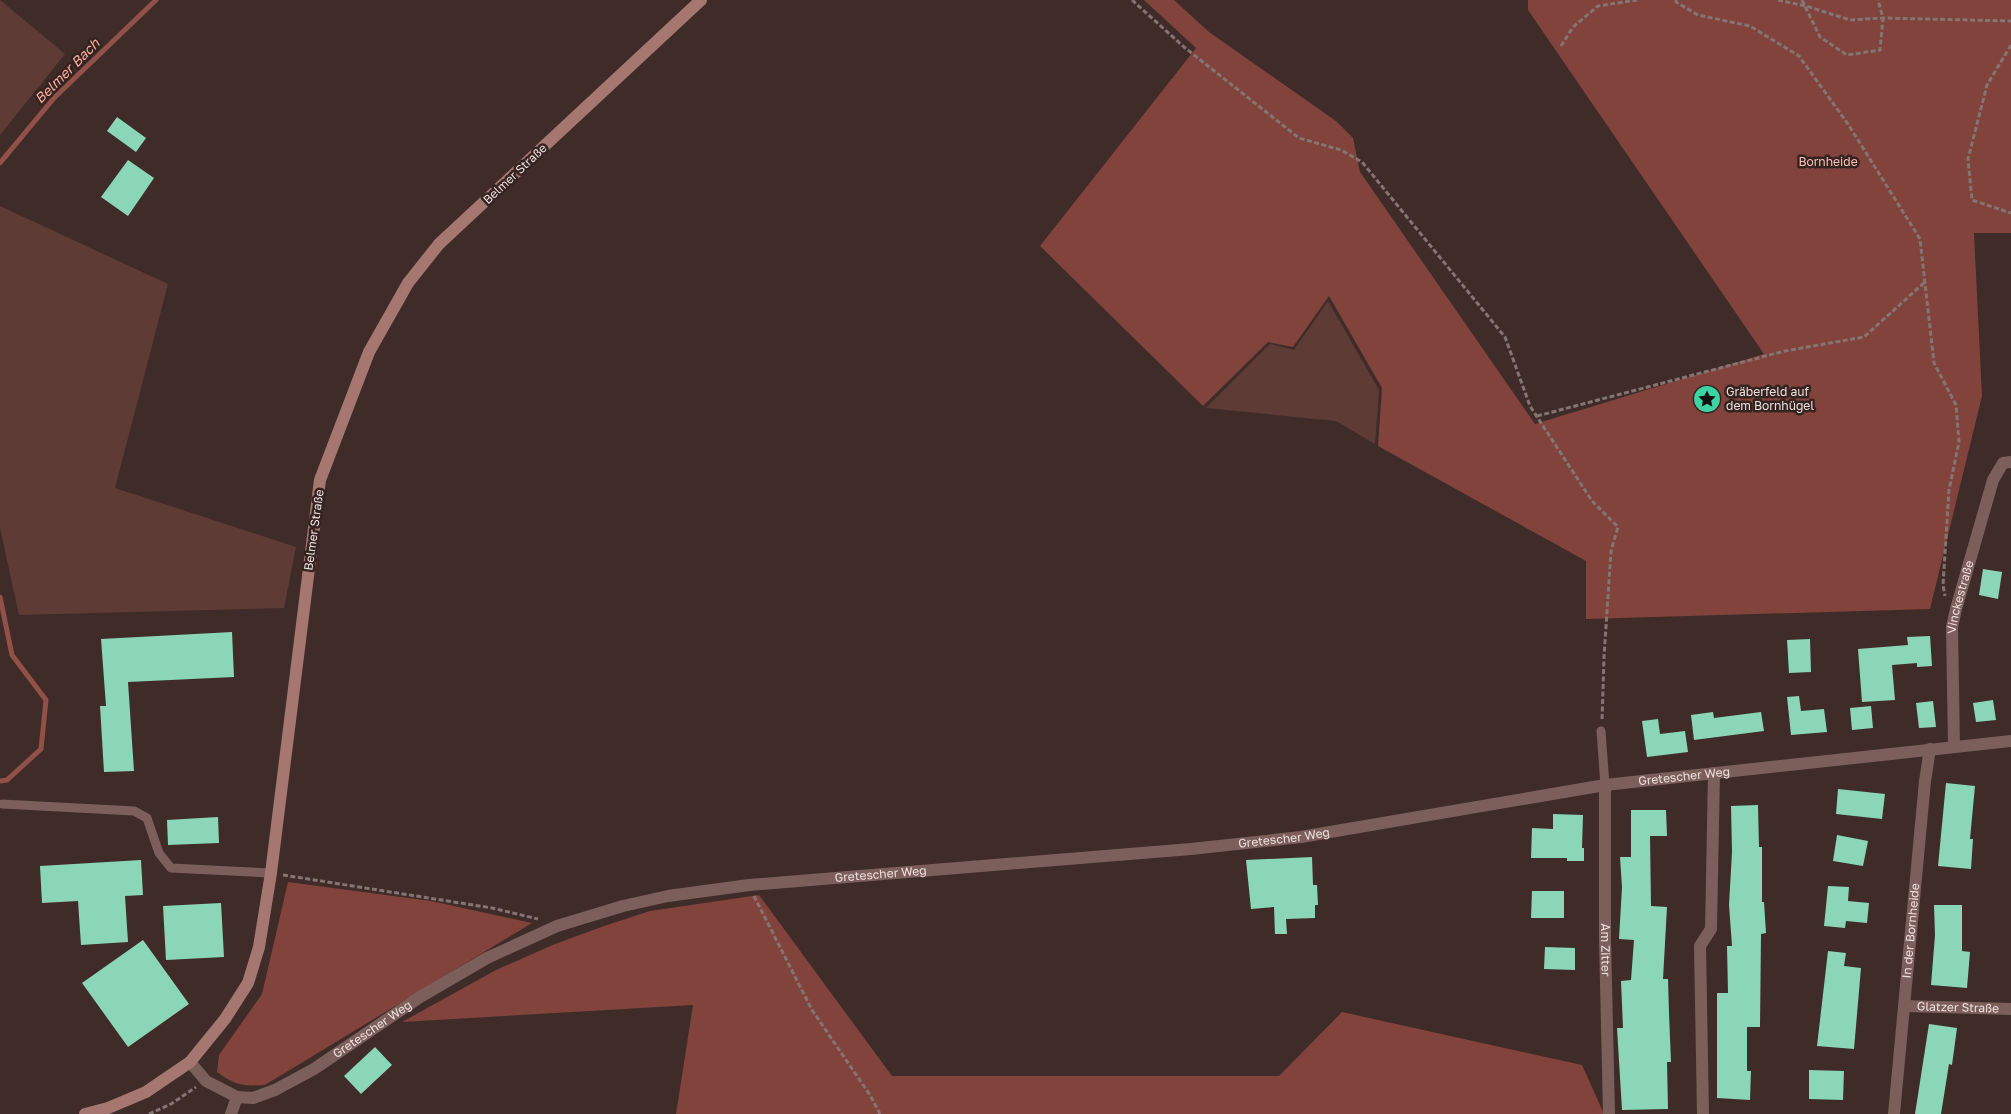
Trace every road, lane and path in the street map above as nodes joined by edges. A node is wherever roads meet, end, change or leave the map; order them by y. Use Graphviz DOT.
graph roads {
  1 [pos="701,0"];
  2 [pos="1132,0"];
  3 [pos="1637,0"];
  4 [pos="1676,0"];
  5 [pos="1778,0"];
  6 [pos="1802,0"];
  7 [pos="1878,0"];
  8 [pos="1806,6"];
  9 [pos="1882,18"];
  10 [pos="2011,21"];
  11 [pos="2011,45"];
  12 [pos="1561,46"];
  13 [pos="2011,213"];
  14 [pos="1925,282"];
  15 [pos="1537,416"];
  16 [pos="2011,462"];
  17 [pos="1956,609"];
  18 [pos="1601,731"];
  19 [pos="2011,741"];
  20 [pos="1954,746"];
  21 [pos="1930,749"];
  22 [pos="1714,773"];
  23 [pos="1605,785"];
  24 [pos="2,804"];
  25 [pos="271,873"];
  26 [pos="749,885"];
  27 [pos="558,926"];
  28 [pos="1904,1006"];
  29 [pos="2011,1009"];
  30 [pos="190,1062"];
  31 [pos="206,1081"];
  32 [pos="237,1097"];
  33 [pos="85,1114"];
  34 [pos="149,1114"];
  35 [pos="231,1114"];
  36 [pos="880,1114"];
  37 [pos="1609,1114"];
  38 [pos="1703,1114"];
  39 [pos="1894,1114"];
  1 -- 25 [label="street, Belmer Straße"];
  2 -- 15 [label="path"];
  3 -- 12 [label="path"];
  4 -- 14 [label="path"];
  5 -- 8 [label="path"];
  6 -- 8 [label="path"];
  7 -- 9 [label="path"];
  8 -- 9 [label="path"];
  8 -- 9 [label="path"];
  9 -- 10 [label="path"];
  11 -- 13 [label="path"];
  14 -- 15 [label="path"];
  14 -- 17 [label="path"];
  15 -- 18 [label="path"];
  16 -- 17 [label="street, Vinckestraße"];
  17 -- 20 [label="street, Vinckestraße"];
  18 -- 23 [label="lane"];
  19 -- 20 [label="street, Gretescher Weg"];
  20 -- 21 [label="street, Gretescher Weg"];
  21 -- 22 [label="street, Gretescher Weg"];
  21 -- 28 [label="street, In der Bornheide"];
  22 -- 23 [label="street, Gretescher Weg"];
  22 -- 38 [label="street"];
  23 -- 26 [label="street, Gretescher Weg"];
  23 -- 37 [label="street, Am Zitter"];
  24 -- 25 [label="lane"];
  25 -- 27 [label="path"];
  25 -- 30 [label="street, Belmer Straße"];
  26 -- 27 [label="street, Gretescher Weg"];
  26 -- 36 [label="path"];
  27 -- 32 [label="street, Gretescher Weg"];
  28 -- 29 [label="street, Glatzer Straße"];
  28 -- 39 [label="street, In der Bornheide"];
  30 -- 31 [label="street"];
  30 -- 33 [label="street, Belmer Straße"];
  31 -- 32 [label="street"];
  31 -- 34 [label="path"];
  32 -- 35 [label="street"];
}
